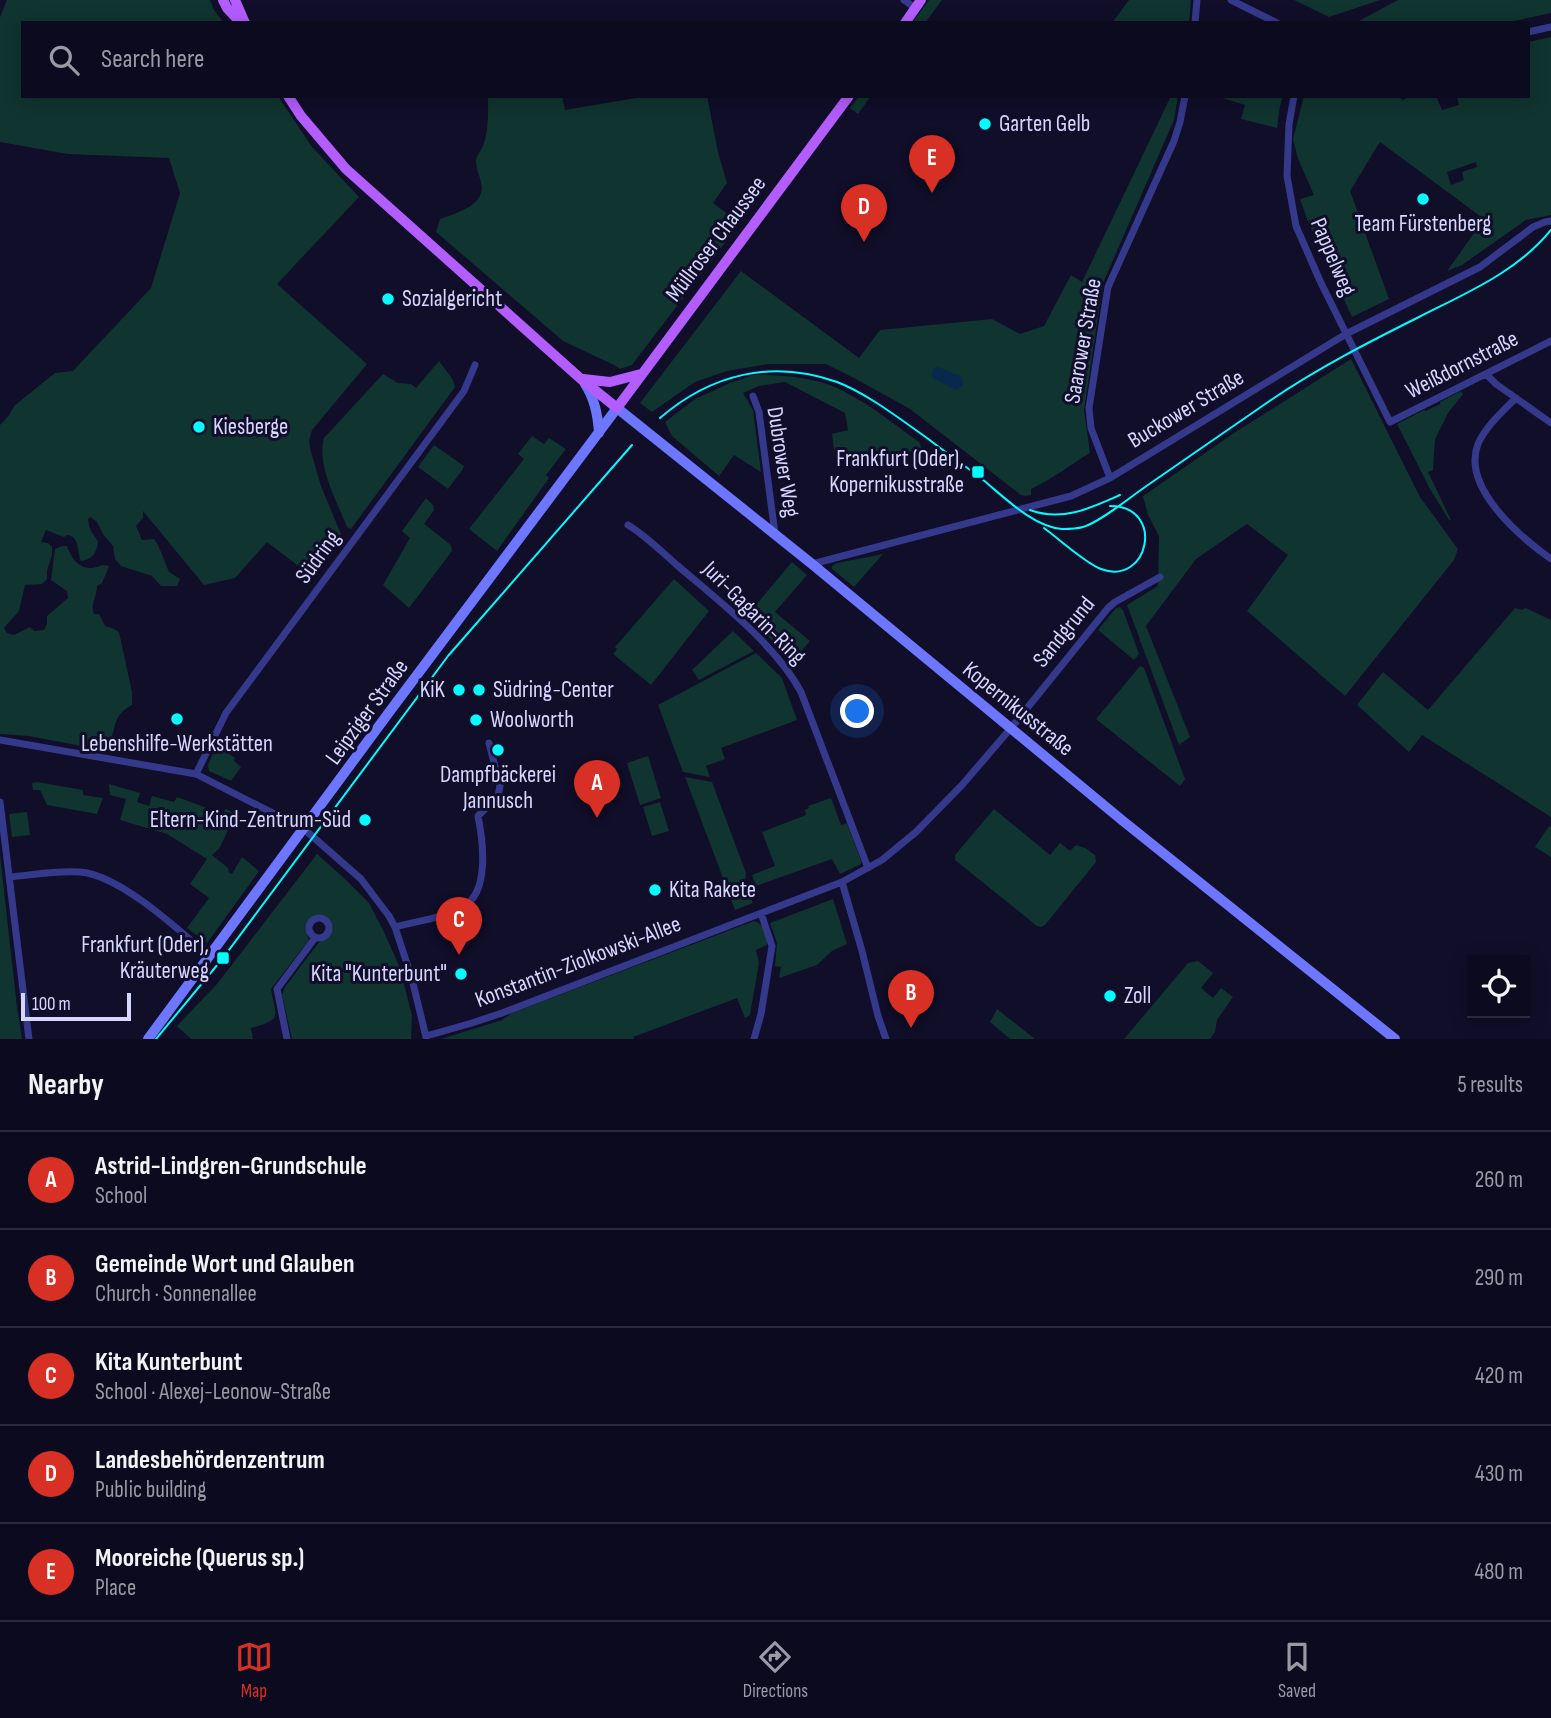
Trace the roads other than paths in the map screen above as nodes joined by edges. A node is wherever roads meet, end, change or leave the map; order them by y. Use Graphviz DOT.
graph roads {
  1 [pos="223,0"];
  2 [pos="235,0"];
  3 [pos="904,0"];
  4 [pos="1197,0"];
  5 [pos="1231,0"];
  6 [pos="918,4"];
  7 [pos="241,21"];
  8 [pos="242,21"];
  9 [pos="906,21"];
  10 [pos="1195,21"];
  11 [pos="1273,21"];
  12 [pos="1551,27"];
  13 [pos="1530,32"];
  14 [pos="289,98"];
  15 [pos="848,98"];
  16 [pos="1185,98"];
  17 [pos="1294,98"];
  18 [pos="1551,221"];
  19 [pos="1346,334"];
  20 [pos="1551,341"];
  21 [pos="475,365"];
  22 [pos="641,374"];
  23 [pos="1486,374"];
  24 [pos="581,379"];
  25 [pos="753,396"];
  26 [pos="1516,398"];
  27 [pos="617,408"];
  28 [pos="1390,422"];
  29 [pos="1551,423"];
  30 [pos="598,433"];
  31 [pos="1110,478"];
  32 [pos="628,524"];
  33 [pos="775,534"];
  34 [pos="1551,559"];
  35 [pos="812,564"];
  36 [pos="1160,577"];
  37 [pos="1011,728"];
  38 [pos="0,740"];
  39 [pos="489,743"];
  40 [pos="197,774"];
  41 [pos="0,802"];
  42 [pos="304,830"];
  43 [pos="867,869"];
  44 [pos="10,877"];
  45 [pos="842,882"];
  46 [pos="761,913"];
  47 [pos="396,927"];
  48 [pos="315,938"];
  49 [pos="210,957"];
  50 [pos="426,1037"];
  51 [pos="29,1039"];
  52 [pos="148,1039"];
  53 [pos="287,1039"];
  54 [pos="754,1039"];
  55 [pos="886,1039"];
  56 [pos="1395,1039"];
  1 -- 7 [label="main road"];
  2 -- 8 [label="main road"];
  3 -- 6 [label="street"];
  4 -- 10 [label="street"];
  5 -- 11 [label="street"];
  6 -- 9 [label="main road"];
  12 -- 13 [label="street"];
  14 -- 24 [label="main road"];
  15 -- 22 [label="main road, Müllroser Chaussee"];
  16 -- 31 [label="street, Saarower Straße"];
  17 -- 19 [label="street, Pappelweg"];
  18 -- 19 [label="street, Buckower Straße"];
  19 -- 28 [label="street, Pappelweg"];
  19 -- 31 [label="street, Buckower Straße"];
  20 -- 23 [label="street, Weißdornstraße"];
  21 -- 40 [label="street, Südring"];
  22 -- 24 [label="main road"];
  22 -- 27 [label="main road, Müllroser Chaussee"];
  23 -- 26 [label="street"];
  23 -- 28 [label="street, Weißdornstraße"];
  24 -- 27 [label="main road"];
  24 -- 30 [label="main road"];
  25 -- 33 [label="street, Dubrower Weg"];
  26 -- 29 [label="street"];
  26 -- 34 [label="street"];
  27 -- 30 [label="main road, Leipziger Straße"];
  27 -- 33 [label="main road, Kopernikusstraße"];
  30 -- 42 [label="main road, Leipziger Straße"];
  31 -- 35 [label="street, Buckower Straße"];
  32 -- 43 [label="street, Juri-Gagarin-Ring"];
  33 -- 35 [label="main road, Kopernikusstraße"];
  35 -- 37 [label="main road, Kopernikusstraße"];
  36 -- 37 [label="street, Sandgrund"];
  37 -- 43 [label="street, Konstantin-Ziolkowski-Allee"];
  37 -- 56 [label="main road, Kopernikusstraße"];
  38 -- 40 [label="street"];
  39 -- 47 [label="street"];
  40 -- 42 [label="street"];
  41 -- 44 [label="street"];
  42 -- 47 [label="street"];
  42 -- 49 [label="main road, Leipziger Straße"];
  43 -- 45 [label="street, Konstantin-Ziolkowski-Allee"];
  44 -- 49 [label="street"];
  44 -- 51 [label="street"];
  45 -- 46 [label="street, Konstantin-Ziolkowski-Allee"];
  45 -- 55 [label="street"];
  46 -- 50 [label="street, Konstantin-Ziolkowski-Allee"];
  46 -- 54 [label="street"];
  47 -- 50 [label="street"];
  48 -- 53 [label="street"];
  49 -- 52 [label="main road, Leipziger Straße"];
}
